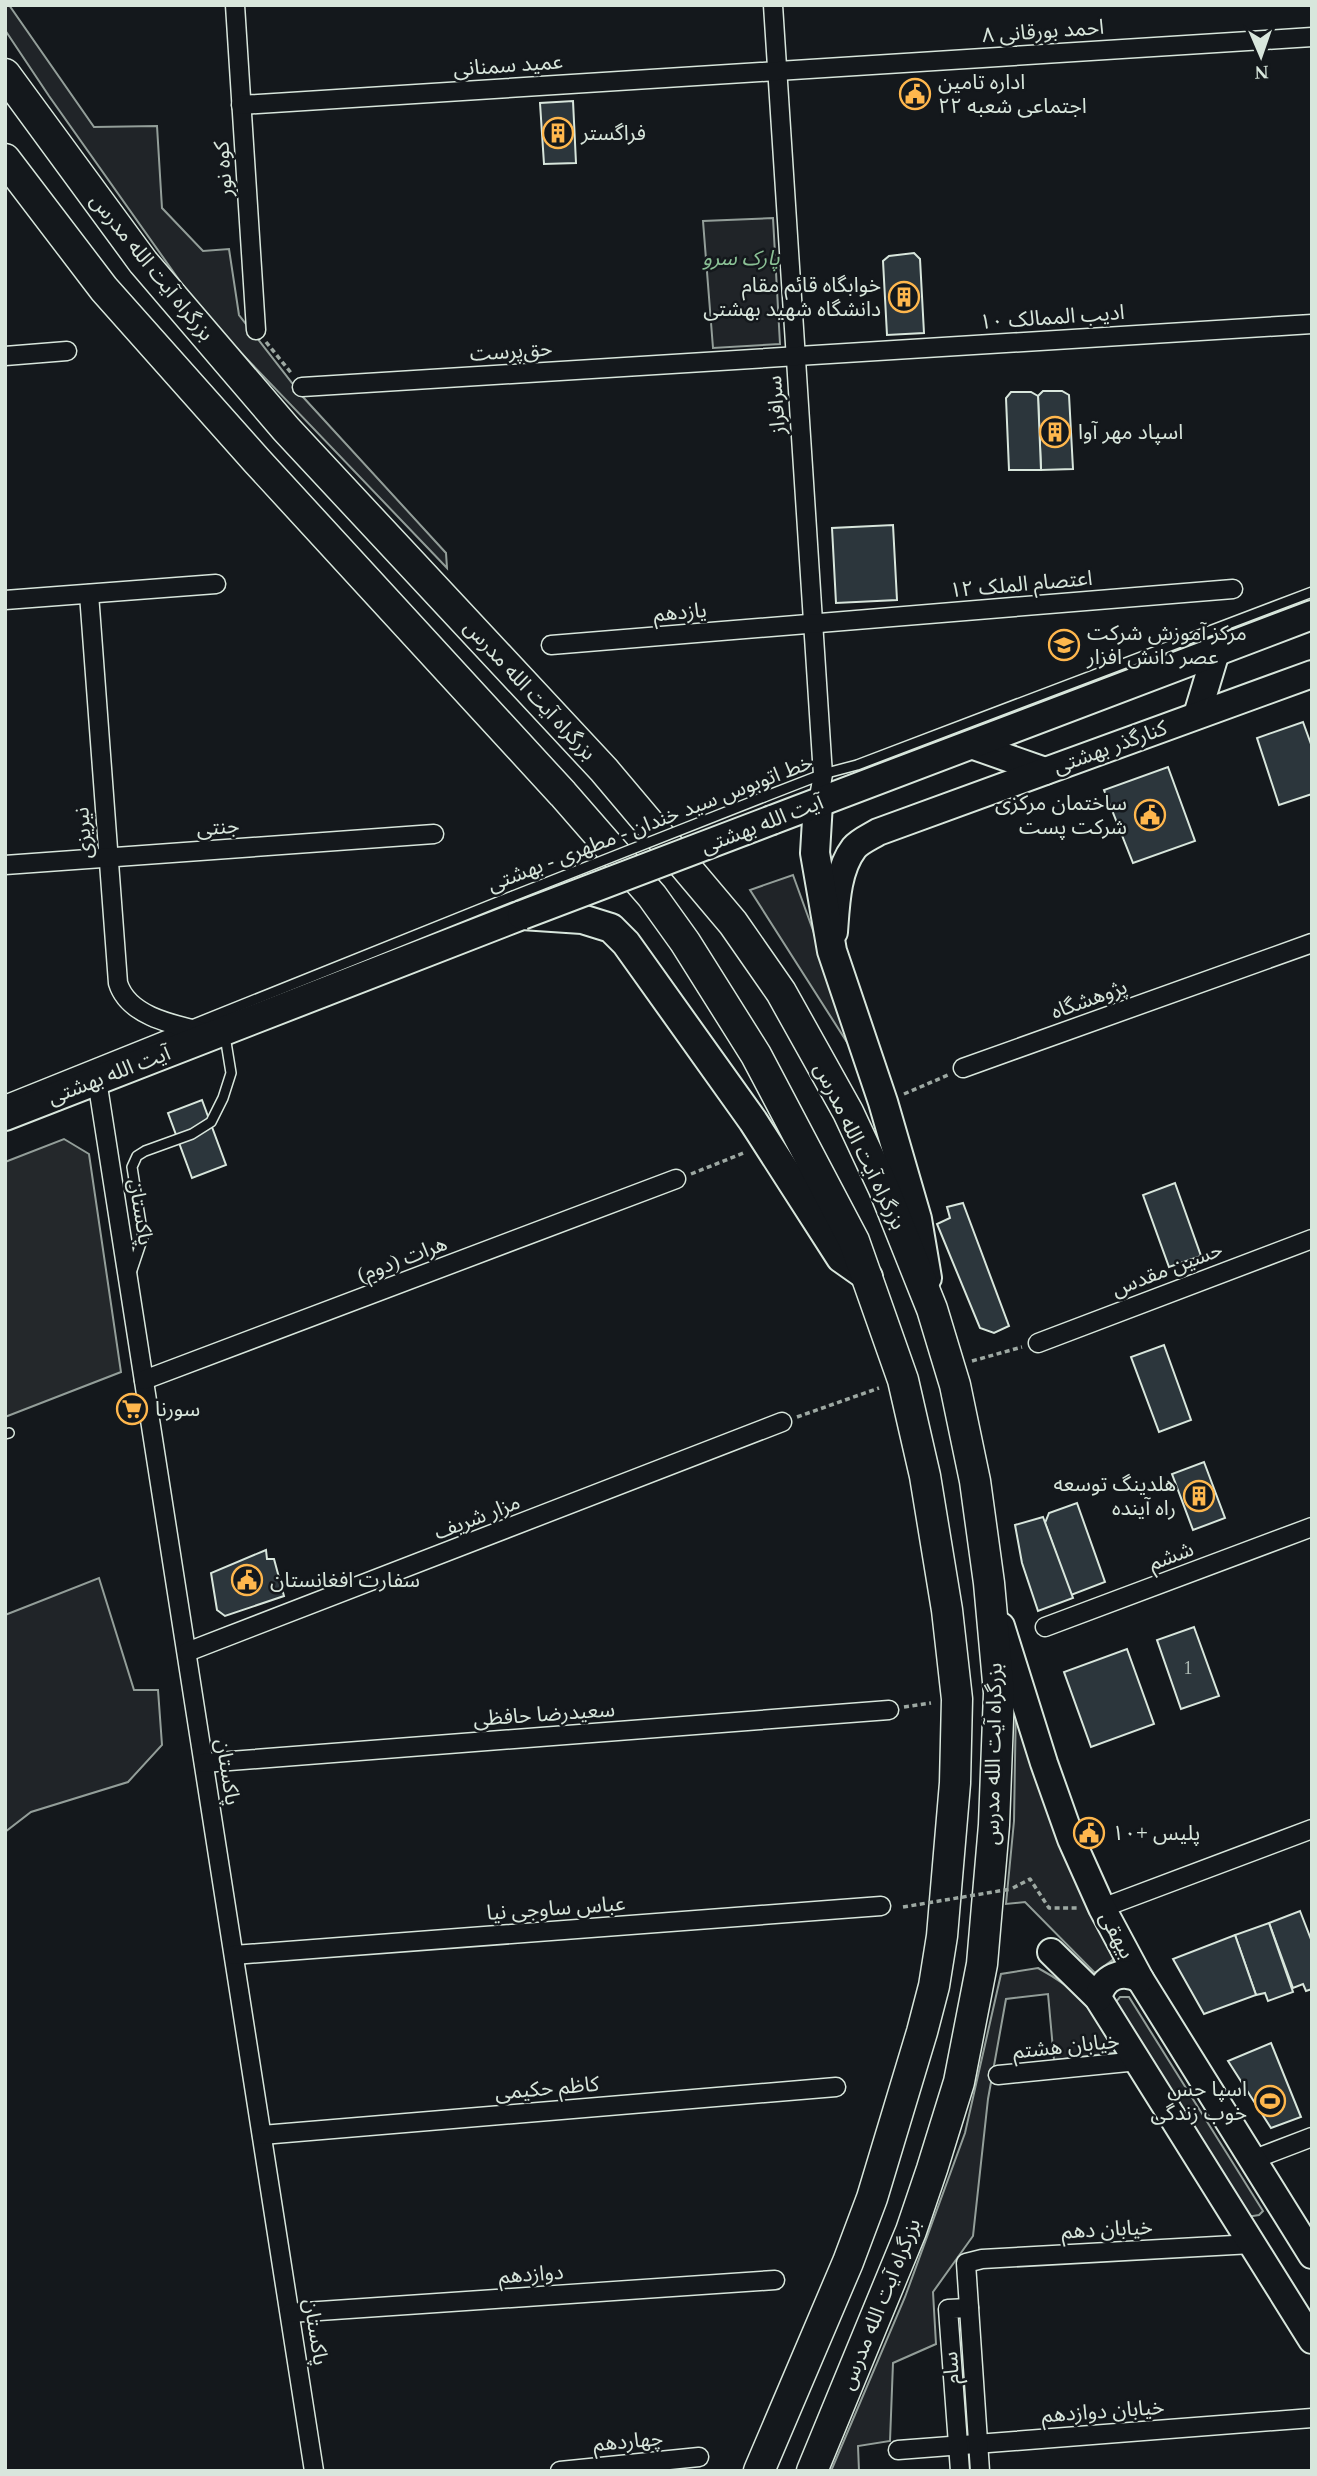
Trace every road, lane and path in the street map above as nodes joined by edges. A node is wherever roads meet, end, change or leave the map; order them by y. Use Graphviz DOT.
graph roads {
  1 [pos="234,5"];
  2 [pos="773,5"];
  3 [pos="1312,37"];
  4 [pos="777,71"];
  5 [pos="5,74"];
  6 [pos="241,105"];
  7 [pos="5,159"];
  8 [pos="1312,324"];
  9 [pos="256,330"];
  10 [pos="67,351"];
  11 [pos="5,356"];
  12 [pos="796,356"];
  13 [pos="302,387"];
  14 [pos="216,584"];
  15 [pos="1233,589"];
  16 [pos="1312,592"];
  17 [pos="89,594"];
  18 [pos="5,600"];
  19 [pos="1312,615"];
  20 [pos="813,624"];
  21 [pos="1283,626"];
  22 [pos="1312,629"];
  23 [pos="551,645"];
  24 [pos="1216,652"];
  25 [pos="1312,674"];
  26 [pos="1197,715"];
  27 [pos="971,745"];
  28 [pos="1045,771"];
  29 [pos="823,774"];
  30 [pos="818,803"];
  31 [pos="768,809"];
  32 [pos="434,834"];
  33 [pos="108,858"];
  34 [pos="5,865"];
  35 [pos="517,906"];
  36 [pos="1312,943"];
  37 [pos="832,951"];
  38 [pos="186,1027"];
  39 [pos="219,1033"];
  40 [pos="963,1068"];
  41 [pos="97,1080"];
  42 [pos="5,1100"];
  43 [pos="883,1102"];
  44 [pos="5,1116"];
  45 [pos="768,1143"];
  46 [pos="676,1180"];
  47 [pos="1312,1239"];
  48 [pos="868,1278"];
  49 [pos="129,1282"];
  50 [pos="932,1309"];
  51 [pos="1038,1343"];
  52 [pos="950,1367"];
  53 [pos="144,1380"];
  54 [pos="904,1380"];
  55 [pos="782,1422"];
  56 [pos="1312,1527"];
  57 [pos="989,1583"];
  58 [pos="1045,1627"];
  59 [pos="187,1652"];
  60 [pos="957,1699"];
  61 [pos="888,1710"];
  62 [pos="204,1763"];
  63 [pos="1312,1829"];
  64 [pos="881,1906"];
  65 [pos="902,1907"];
  66 [pos="1102,1908"];
  67 [pos="1051,1952"];
  68 [pos="234,1955"];
  69 [pos="1140,1979"];
  70 [pos="1098,1998"];
  71 [pos="1138,2062"];
  72 [pos="998,2075"];
  73 [pos="836,2087"];
  74 [pos="262,2135"];
  75 [pos="1312,2137"];
  76 [pos="1252,2160"];
  77 [pos="1292,2222"];
  78 [pos="1252,2244"];
  79 [pos="1312,2255"];
  80 [pos="966,2263"];
  81 [pos="775,2280"];
  82 [pos="969,2308"];
  83 [pos="290,2313"];
  84 [pos="1312,2340"];
  85 [pos="1312,2418"];
  86 [pos="978,2443"];
  87 [pos="958,2445"];
  88 [pos="898,2449"];
  89 [pos="699,2458"];
  90 [pos="314,2471"];
  91 [pos="560,2471"];
  92 [pos="759,2471"];
  93 [pos="812,2471"];
  94 [pos="960,2471"];
  95 [pos="980,2471"];
  1 -- 6 [label="street, کوه نور"];
  2 -- 4 [label="street, سرافراز"];
  3 -- 4 [label="street, احمد بورقانی ۸"];
  4 -- 6 [label="street, عمید سمنانی"];
  4 -- 12 [label="street, سرافراز"];
  5 -- 50 [label="highway, بزرگراه آیت الله مدرس"];
  6 -- 9 [label="street, کوه نور"];
  7 -- 48 [label="highway, بزرگراه آیت الله مدرس"];
  8 -- 12 [label="street, ادیب الممالک ۱۰"];
  9 -- 13 [label="path"];
  10 -- 11 [label="street"];
  12 -- 13 [label="street, حق‌پرست"];
  12 -- 20 [label="street, سرافراز"];
  14 -- 17 [label="street"];
  15 -- 20 [label="street, اعتصام الملک ۱۲"];
  16 -- 29 [label="lane, خط اتوبوس سید خندان - مطهری - بهشتی"];
  17 -- 18 [label="street"];
  17 -- 33 [label="street, نیریزی"];
  19 -- 21 [label="main road, آیت الله بهشتی"];
  20 -- 23 [label="street, یازدهم"];
  20 -- 29 [label="street, سرافراز"];
  21 -- 22 [label="main road"];
  21 -- 24 [label="main road, آیت الله بهشتی"];
  24 -- 26 [label="main road"];
  24 -- 27 [label="main road, آیت الله بهشتی"];
  25 -- 26 [label="main road, کنارگذر بهشتی"];
  26 -- 28 [label="main road, کنارگذر بهشتی"];
  27 -- 28 [label="main road"];
  27 -- 30 [label="main road, آیت الله بهشتی"];
  28 -- 37 [label="main road, کنارگذر بهشتی"];
  29 -- 30 [label="street, سرافراز"];
  29 -- 31 [label="lane, خط اتوبوس سید خندان - مطهری - بهشتی"];
  30 -- 31 [label="main road, آیت الله بهشتی"];
  30 -- 37 [label="main road"];
  31 -- 35 [label="main road, آیت الله بهشتی, bridge"];
  32 -- 33 [label="street, جنتی"];
  33 -- 34 [label="street, جنتی"];
  33 -- 38 [label="street, نیریزی"];
  35 -- 38 [label="lane, خط اتوبوس سید خندان - مطهری - بهشتی"];
  35 -- 39 [label="main road, آیت الله بهشتی"];
  35 -- 45 [label="main road"];
  36 -- 40 [label="street, پژوهشگاه"];
  37 -- 43 [label="main road"];
  38 -- 39 [label="street, آیت الله بهشتی"];
  38 -- 42 [label="lane, خط اتوبوس سید خندان - مطهری - بهشتی"];
  39 -- 41 [label="main road, آیت الله بهشتی"];
  39 -- 49 [label="lane"];
  40 -- 43 [label="path"];
  41 -- 44 [label="main road, آیت الله بهشتی"];
  41 -- 49 [label="street, پاکستان"];
  43 -- 50 [label="main road"];
  45 -- 46 [label="path"];
  45 -- 48 [label="main road"];
  46 -- 53 [label="street, هرات (دوم)"];
  47 -- 51 [label="street, حسین مقدس"];
  48 -- 54 [label="highway, بزرگراه آیت الله مدرس"];
  49 -- 53 [label="street, پاکستان"];
  50 -- 52 [label="highway, بزرگراه آیت الله مدرس"];
  51 -- 52 [label="path"];
  52 -- 57 [label="highway, بزرگراه آیت الله مدرس"];
  53 -- 59 [label="street, پاکستان"];
  54 -- 55 [label="path"];
  54 -- 60 [label="highway, بزرگراه آیت الله مدرس"];
  55 -- 59 [label="street, مزار شریف"];
  56 -- 58 [label="street, ششم"];
  57 -- 66 [label="main road, بیهقی"];
  57 -- 93 [label="highway, بزرگراه آیت الله مدرس"];
  59 -- 62 [label="street, پاکستان"];
  60 -- 61 [label="path"];
  60 -- 92 [label="highway, بزرگراه آیت الله مدرس"];
  61 -- 62 [label="street, سعیدرضا حافظی"];
  62 -- 68 [label="street, پاکستان"];
  63 -- 66 [label="street"];
  64 -- 68 [label="street, عباس ساوجی نیا"];
  65 -- 66 [label="path, bridge"];
  66 -- 69 [label="main road, بیهقی"];
  67 -- 70 [label="main road"];
  68 -- 74 [label="street, پاکستان"];
  69 -- 70 [label="main road"];
  69 -- 76 [label="main road, بیهقی"];
  70 -- 71 [label="main road"];
  71 -- 72 [label="street, خیابان هشتم"];
  71 -- 78 [label="main road"];
  73 -- 74 [label="street, کاظم حکیمی"];
  74 -- 83 [label="street, پاکستان"];
  75 -- 76 [label="street"];
  76 -- 77 [label="main road, بیهقی"];
  77 -- 78 [label="main road"];
  77 -- 79 [label="main road, بیهقی"];
  78 -- 80 [label="street, خیابان دهم"];
  78 -- 84 [label="main road"];
  80 -- 82 [label="street, سام"];
  81 -- 83 [label="street, دوازدهم"];
  82 -- 86 [label="street, سام"];
  82 -- 87 [label="street"];
  83 -- 90 [label="street, پاکستان"];
  85 -- 86 [label="street, خیابان دوازدهم"];
  86 -- 87 [label="street, خیابان دوازدهم"];
  86 -- 95 [label="street, سام"];
  87 -- 88 [label="street, خیابان دوازدهم"];
  87 -- 94 [label="street"];
  89 -- 91 [label="street, چهاردهم"];
}
